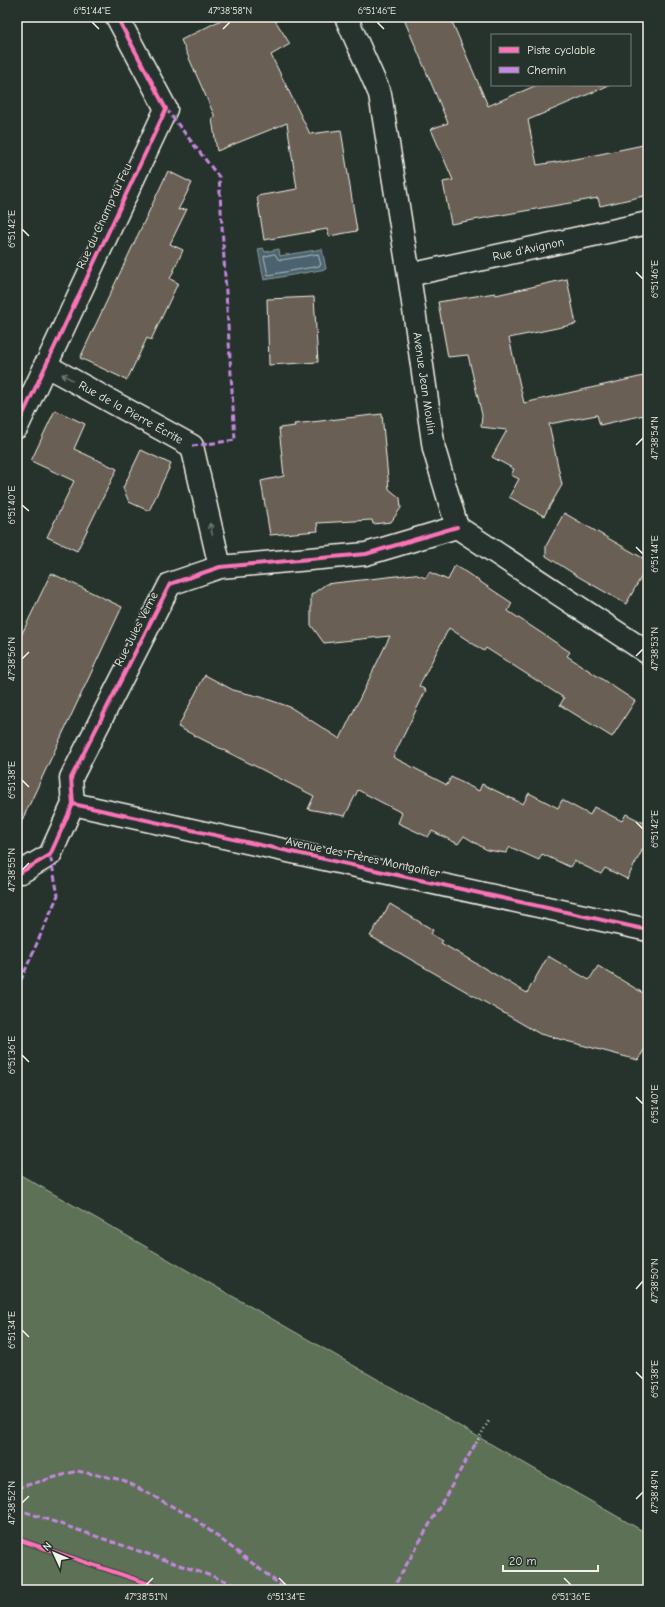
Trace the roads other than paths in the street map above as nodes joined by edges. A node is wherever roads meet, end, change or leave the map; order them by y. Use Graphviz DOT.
graph roads {
  1 [pos="117,17"];
  2 [pos="346,17"];
  3 [pos="648,223"];
  4 [pos="409,275"];
  5 [pos="46,365"];
  6 [pos="17,427"];
  7 [pos="457,527"];
  8 [pos="220,567"];
  9 [pos="648,653"];
  10 [pos="73,804"];
  11 [pos="19,871"];
  12 [pos="648,930"];
  1 -- 5 [label="street, Rue du Champ du Feu"];
  2 -- 4 [label="street, Avenue Jean Moulin"];
  3 -- 4 [label="street, Rue d'Avignon"];
  4 -- 7 [label="street, Avenue Jean Moulin"];
  5 -- 6 [label="street, Rue du Champ du Feu"];
  8 -- 5 [label="street, Rue de la Pierre Écrite, one-way"];
  7 -- 8 [label="street, Rue Jules Verne"];
  7 -- 9 [label="street"];
  8 -- 10 [label="street, Rue Jules Verne"];
  10 -- 11 [label="street, Rue Jules Verne"];
  10 -- 12 [label="street, Avenue des Frères Montgolfier"];
}
